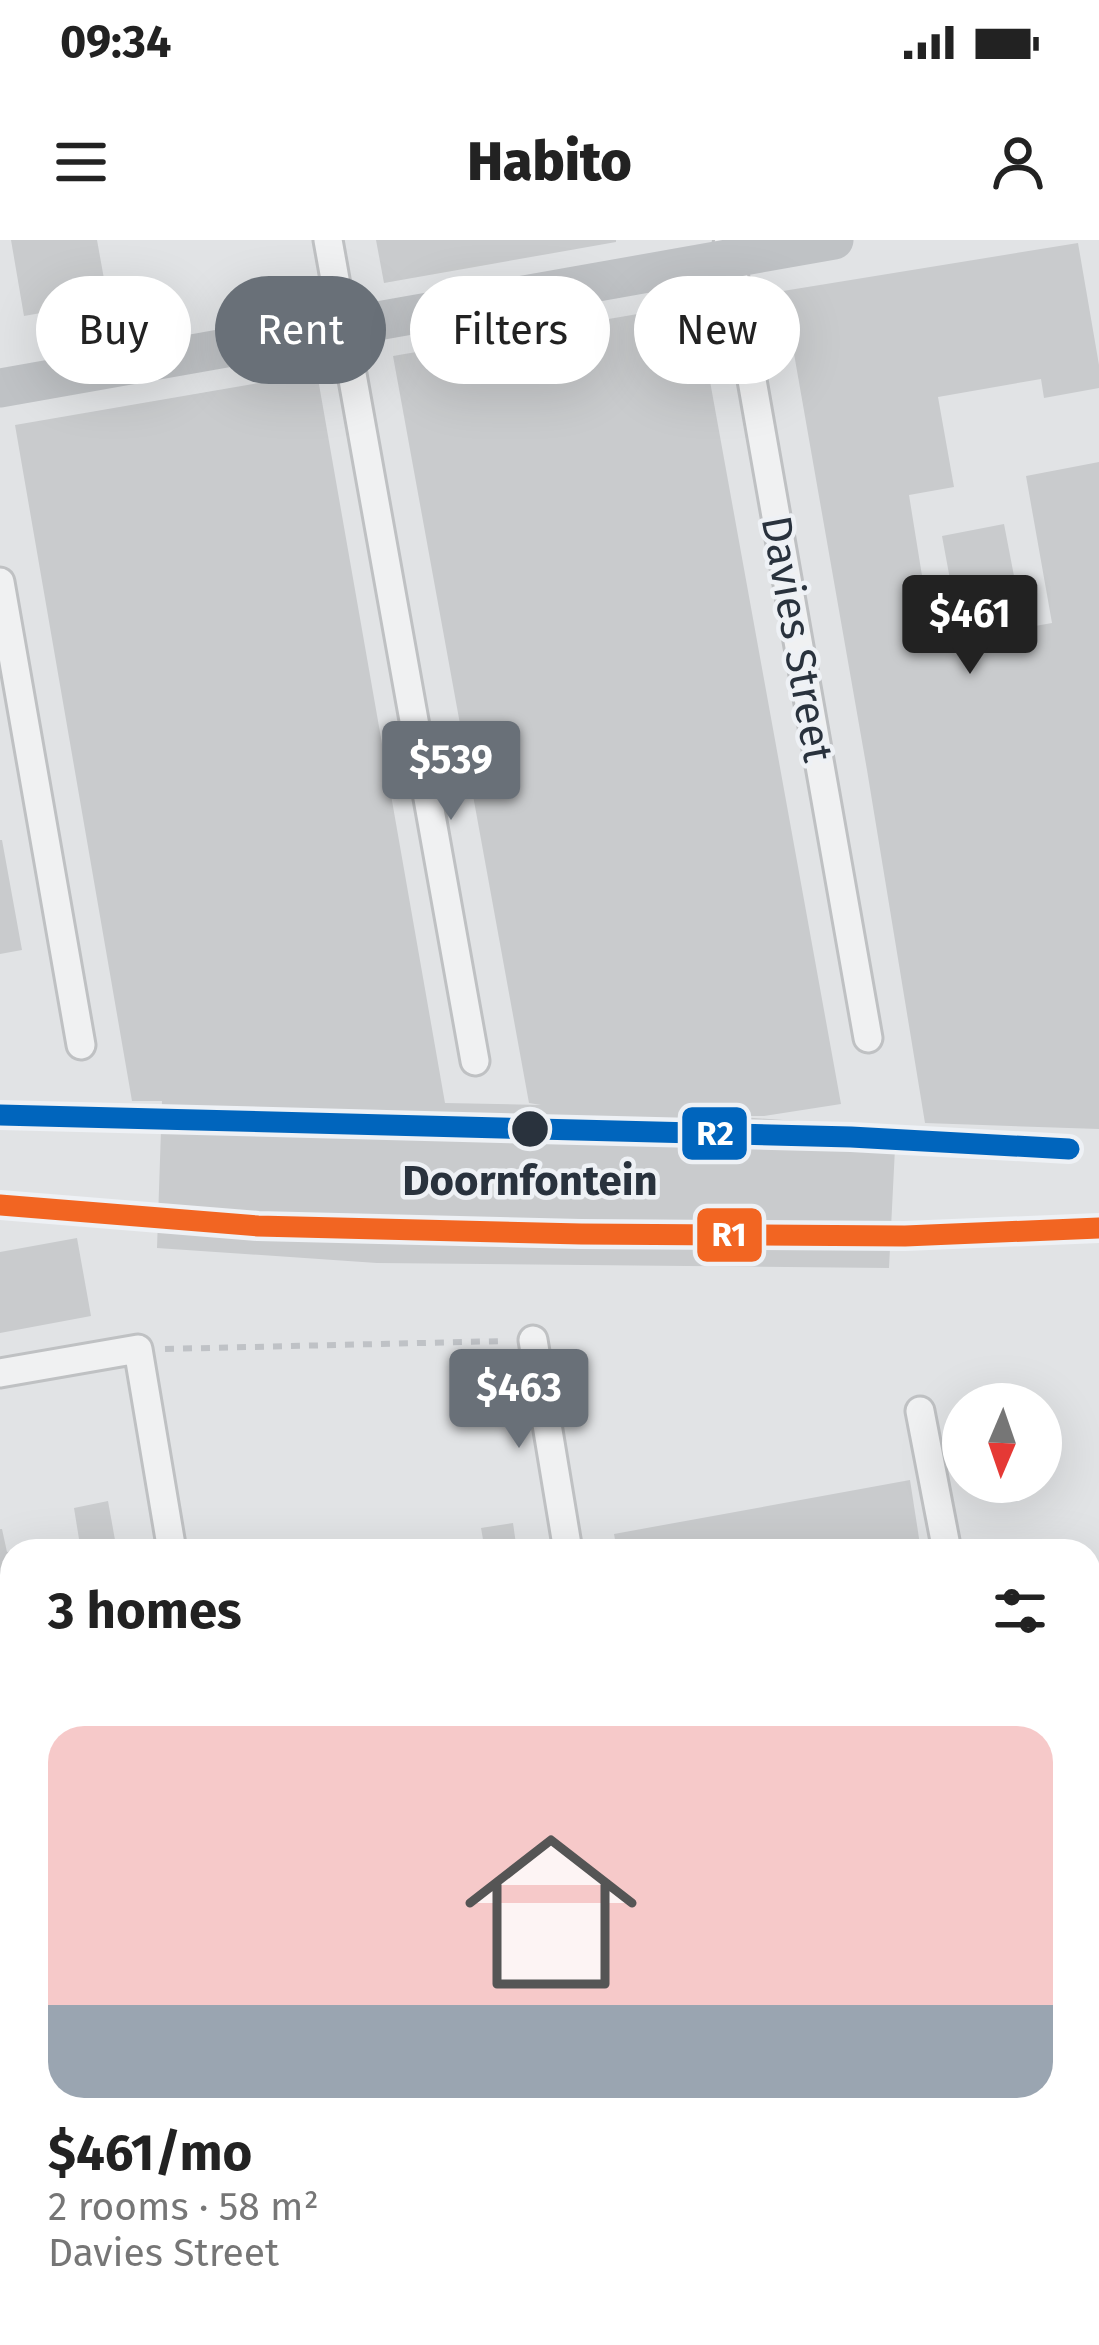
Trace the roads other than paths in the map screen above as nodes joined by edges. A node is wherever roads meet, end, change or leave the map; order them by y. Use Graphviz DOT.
graph roads {
  1 [pos="328,240"];
  2 [pos="834,240"];
  3 [pos="729,249"];
  4 [pos="334,276"];
  5 [pos="386,318"];
  6 [pos="215,350"];
  7 [pos="353,384"];
  8 [pos="0,388"];
  9 [pos="0,583"];
  10 [pos="868,1038"];
  11 [pos="80,1045"];
  12 [pos="476,1061"];
  13 [pos="533,1340"];
  14 [pos="0,1373"];
  15 [pos="920,1411"];
  16 [pos="170,1539"];
  17 [pos="566,1539"];
  18 [pos="945,1539"];
  1 -- 4 [label="street"];
  2 -- 3 [label="street"];
  3 -- 5 [label="street"];
  3 -- 10 [label="street, Davies Street"];
  6 -- 8 [label="street"];
  7 -- 12 [label="street"];
  9 -- 11 [label="street"];
  13 -- 17 [label="street"];
  14 -- 16 [label="street"];
  15 -- 18 [label="street"];
}
